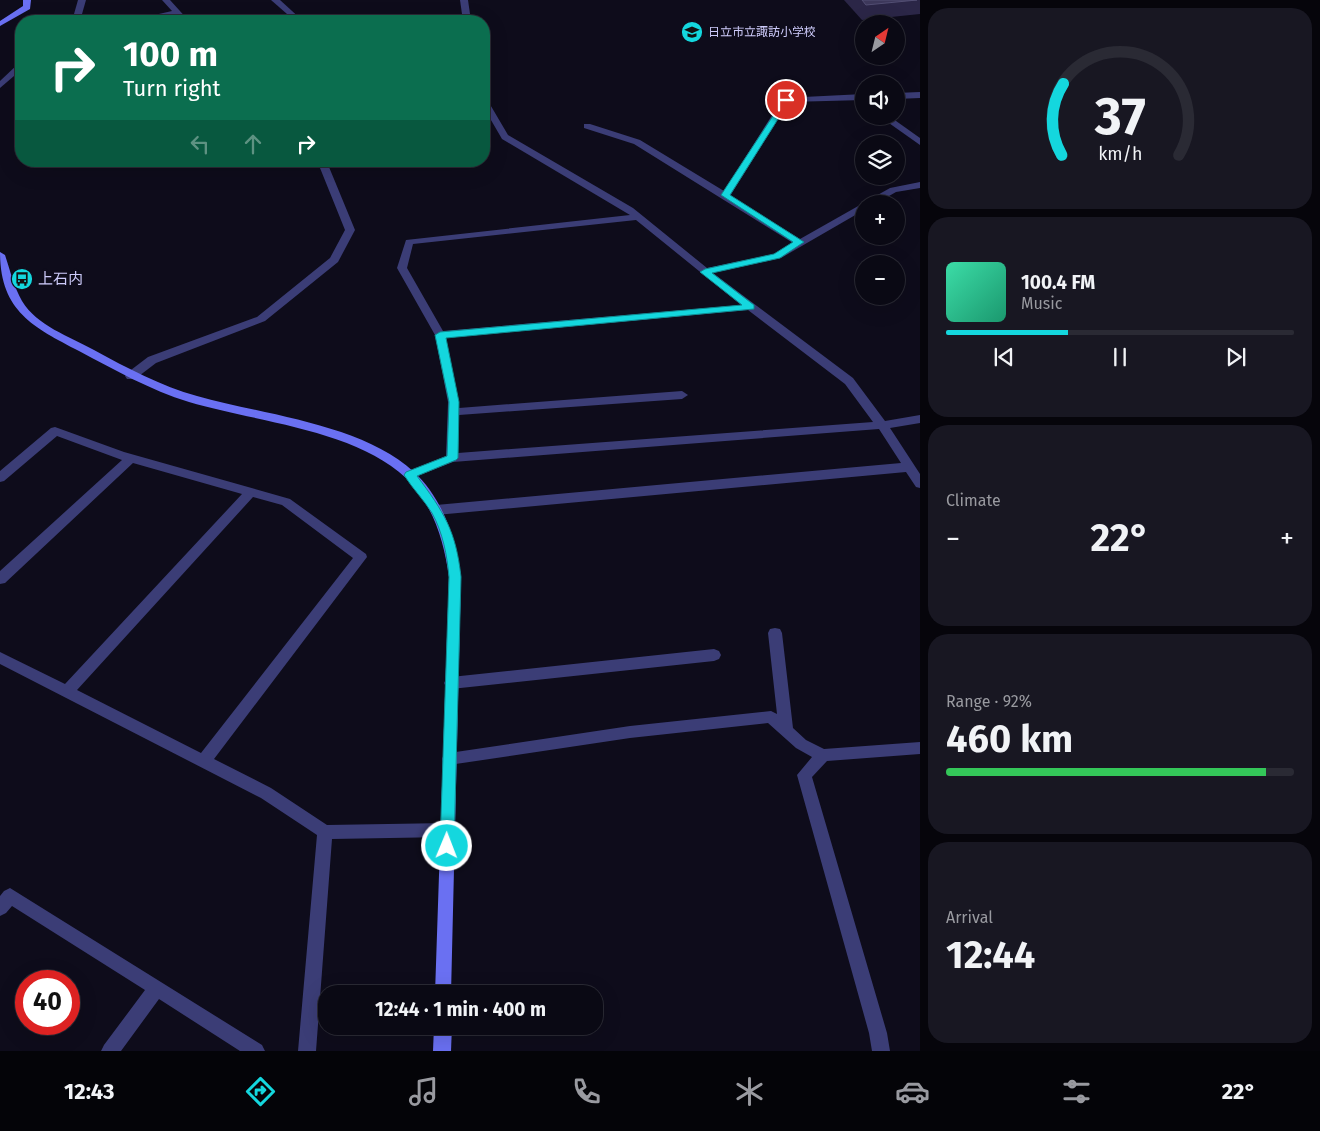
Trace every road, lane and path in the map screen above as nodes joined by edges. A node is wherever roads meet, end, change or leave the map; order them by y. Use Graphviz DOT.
graph roads {
  1 [pos="27,0"];
  2 [pos="82,0"];
  3 [pos="166,0"];
  4 [pos="275,0"];
  5 [pos="464,0"];
  6 [pos="176,12"];
  7 [pos="15,15"];
  8 [pos="16,15"];
  9 [pos="78,15"];
  10 [pos="164,15"];
  11 [pos="179,15"];
  12 [pos="292,15"];
  13 [pos="466,15"];
  14 [pos="0,24"];
  15 [pos="15,71"];
  16 [pos="0,85"];
  17 [pos="920,95"];
  18 [pos="905,96"];
  19 [pos="855,98"];
  20 [pos="490,111"];
  21 [pos="896,125"];
  22 [pos="587,126"];
  23 [pos="920,142"];
  24 [pos="323,167"];
  25 [pos="920,186"];
  26 [pos="726,195"];
  27 [pos="884,195"];
  28 [pos="855,211"];
  29 [pos="638,217"];
  30 [pos="799,242"];
  31 [pos="0,255"];
  32 [pos="705,272"];
  33 [pos="751,307"];
  34 [pos="440,335"];
  35 [pos="131,376"];
  36 [pos="682,396"];
  37 [pos="454,412"];
  38 [pos="920,419"];
  39 [pos="882,425"];
  40 [pos="131,458"];
  41 [pos="452,458"];
  42 [pos="909,467"];
  43 [pos="410,475"];
  44 [pos="0,478"];
  45 [pos="920,484"];
  46 [pos="251,492"];
  47 [pos="436,510"];
  48 [pos="0,579"];
  49 [pos="776,633"];
  50 [pos="714,655"];
  51 [pos="0,658"];
  52 [pos="451,683"];
  53 [pos="66,692"];
  54 [pos="786,730"];
  55 [pos="920,748"];
  56 [pos="823,755"];
  57 [pos="449,759"];
  58 [pos="204,762"];
  59 [pos="448,830"];
  60 [pos="325,832"];
  61 [pos="0,908"];
  62 [pos="444,985"];
  63 [pos="157,988"];
  64 [pos="443,1035"];
  65 [pos="110,1051"];
  66 [pos="256,1051"];
  67 [pos="307,1051"];
  68 [pos="442,1051"];
  69 [pos="881,1051"];
  1 -- 8 [label="street"];
  2 -- 9 [label="street"];
  3 -- 6 [label="street"];
  4 -- 12 [label="street"];
  5 -- 13 [label="street"];
  6 -- 10 [label="street"];
  6 -- 11 [label="street"];
  7 -- 14 [label="street"];
  15 -- 16 [label="street"];
  17 -- 18 [label="street"];
  19 -- 26 [label="street"];
  20 -- 29 [label="street"];
  21 -- 23 [label="street"];
  22 -- 26 [label="street"];
  24 -- 35 [label="street"];
  25 -- 27 [label="street"];
  26 -- 30 [label="street"];
  28 -- 30 [label="street"];
  29 -- 32 [label="street"];
  29 -- 34 [label="street"];
  30 -- 32 [label="street"];
  31 -- 35 [label="street"];
  32 -- 33 [label="street"];
  33 -- 34 [label="street"];
  33 -- 39 [label="street"];
  34 -- 37 [label="street"];
  35 -- 43 [label="street"];
  36 -- 37 [label="street"];
  37 -- 41 [label="street"];
  38 -- 39 [label="street"];
  39 -- 41 [label="street"];
  39 -- 42 [label="street"];
  40 -- 44 [label="street"];
  40 -- 46 [label="street"];
  40 -- 48 [label="street"];
  41 -- 43 [label="street"];
  42 -- 45 [label="street"];
  42 -- 47 [label="street"];
  43 -- 47 [label="street"];
  46 -- 53 [label="street"];
  46 -- 58 [label="street"];
  47 -- 52 [label="street"];
  49 -- 54 [label="street"];
  50 -- 52 [label="street"];
  51 -- 53 [label="street"];
  52 -- 57 [label="street"];
  53 -- 58 [label="street"];
  54 -- 56 [label="street"];
  54 -- 57 [label="street"];
  55 -- 56 [label="street"];
  56 -- 69 [label="street"];
  57 -- 59 [label="street"];
  58 -- 60 [label="street"];
  59 -- 60 [label="street"];
  59 -- 62 [label="street"];
  60 -- 67 [label="street"];
  61 -- 63 [label="street"];
  63 -- 65 [label="street"];
  63 -- 66 [label="street"];
  64 -- 68 [label="street"];
}
